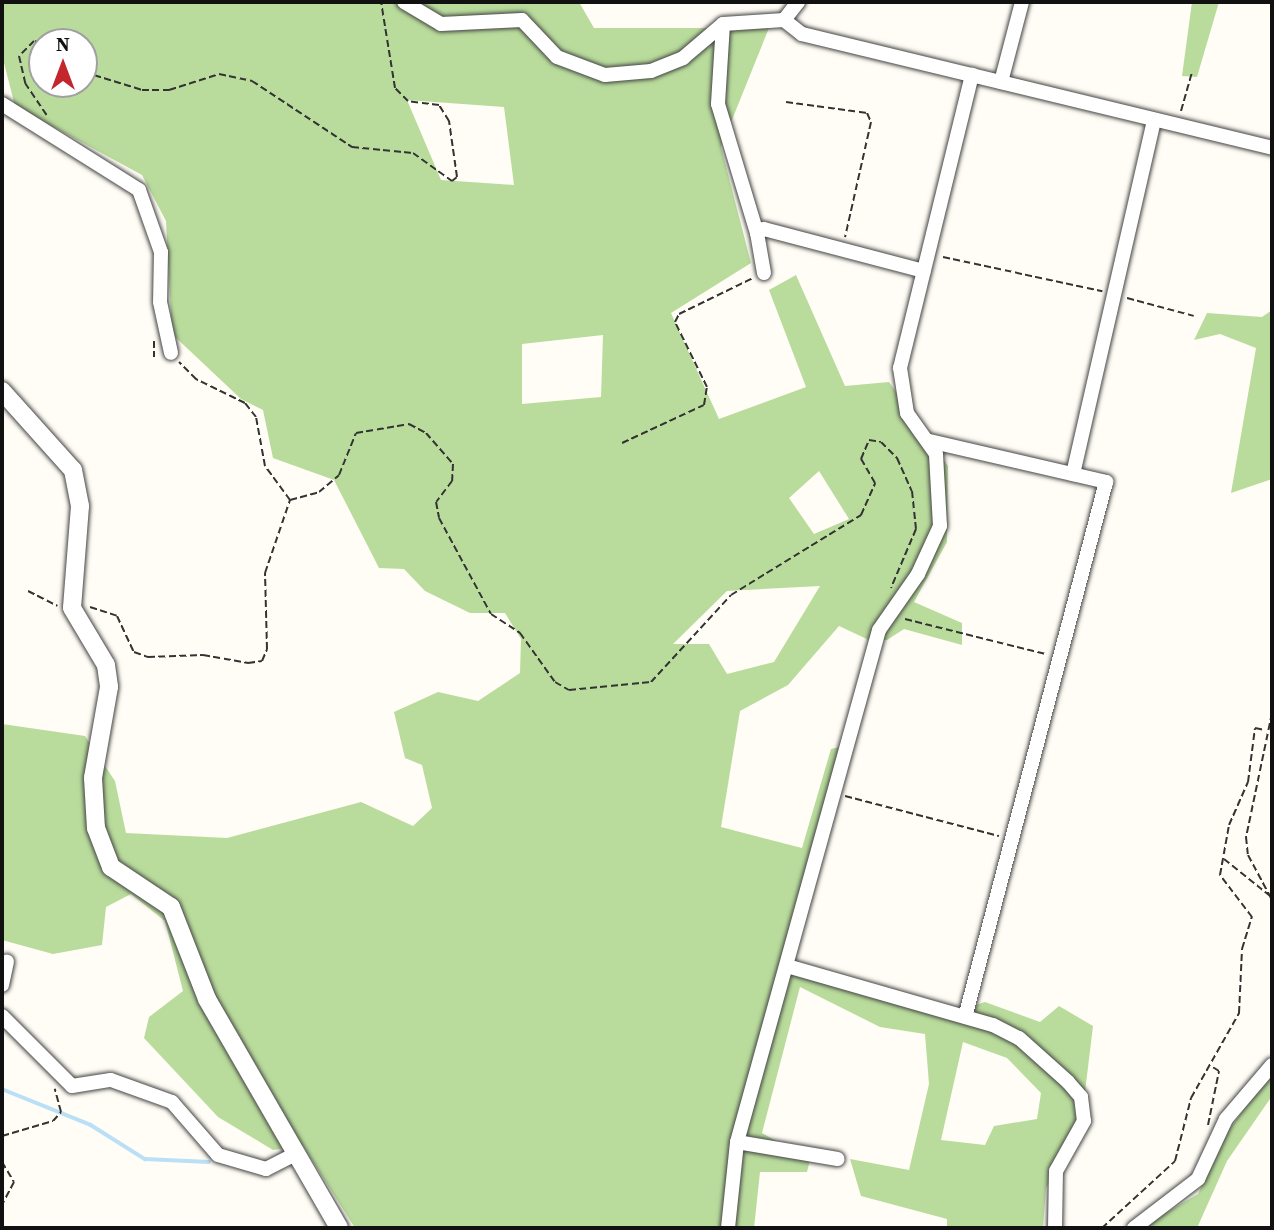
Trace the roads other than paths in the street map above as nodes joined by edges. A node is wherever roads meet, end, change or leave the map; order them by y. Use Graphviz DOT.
graph roads {
  1 [pos="404,2"];
  2 [pos="798,2"];
  3 [pos="1022,2"];
  4 [pos="784,20"];
  5 [pos="723,24"];
  6 [pos="972,75"];
  7 [pos="1001,82"];
  8 [pos="2,104"];
  9 [pos="1154,120"];
  10 [pos="1272,148"];
  11 [pos="757,233"];
  12 [pos="924,271"];
  13 [pos="764,273"];
  14 [pos="171,353"];
  15 [pos="2,391"];
  16 [pos="929,441"];
  17 [pos="1073,474"];
  18 [pos="7,962"];
  19 [pos="787,966"];
  20 [pos="2,985"];
  21 [pos="2,1016"];
  22 [pos="965,1017"];
  23 [pos="1272,1065"];
  24 [pos="737,1142"];
  25 [pos="295,1154"];
  26 [pos="838,1159"];
  27 [pos="339,1228"];
  28 [pos="728,1228"];
  29 [pos="1055,1228"];
  30 [pos="1134,1228"];
  1 -- 5 [label="street"];
  2 -- 4 [label="street"];
  3 -- 7 [label="street"];
  4 -- 5 [label="street"];
  4 -- 6 [label="street"];
  5 -- 11 [label="street"];
  6 -- 7 [label="street"];
  6 -- 12 [label="street"];
  7 -- 9 [label="street"];
  8 -- 14 [label="street"];
  9 -- 10 [label="street"];
  9 -- 17 [label="street"];
  11 -- 12 [label="street"];
  11 -- 13 [label="street"];
  12 -- 16 [label="street"];
  15 -- 25 [label="street"];
  16 -- 17 [label="street"];
  16 -- 19 [label="street"];
  17 -- 22 [label="street"];
  18 -- 20 [label="street"];
  19 -- 22 [label="street"];
  19 -- 24 [label="street"];
  21 -- 25 [label="street"];
  22 -- 29 [label="street"];
  23 -- 30 [label="street"];
  24 -- 26 [label="street"];
  24 -- 28 [label="street"];
  25 -- 27 [label="street"];
}
